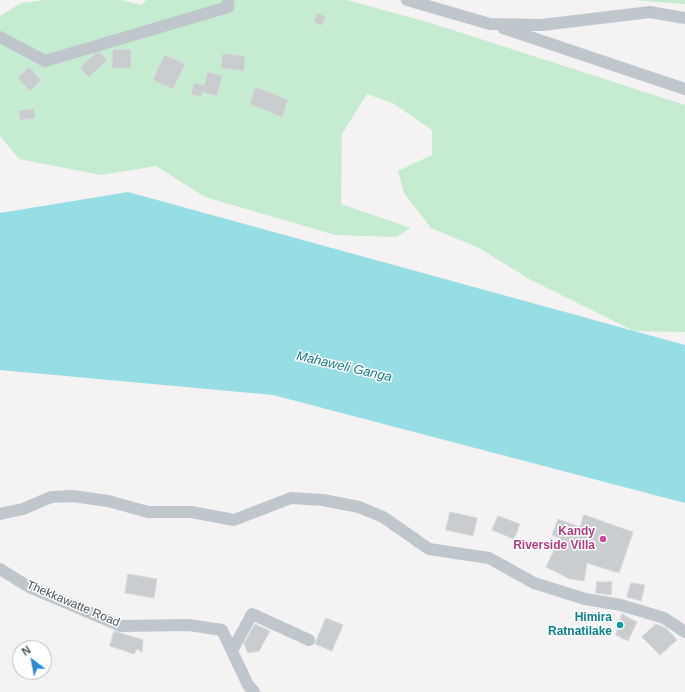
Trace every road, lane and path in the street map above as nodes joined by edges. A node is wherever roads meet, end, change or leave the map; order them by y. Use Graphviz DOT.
graph roads {
  1 [pos="228,0"];
  2 [pos="407,0"];
  3 [pos="685,18"];
  4 [pos="490,24"];
  5 [pos="0,37"];
  6 [pos="685,89"];
  7 [pos="0,514"];
  8 [pos="0,570"];
  9 [pos="685,632"];
  10 [pos="309,640"];
  11 [pos="232,650"];
  12 [pos="254,692"];
  1 -- 5 [label="street"];
  2 -- 4 [label="street"];
  3 -- 4 [label="street"];
  4 -- 6 [label="street"];
  7 -- 9 [label="street"];
  8 -- 11 [label="street, Thekkawatte Road"];
  10 -- 11 [label="street"];
  11 -- 12 [label="street, Thekkawatte Road"];
}
